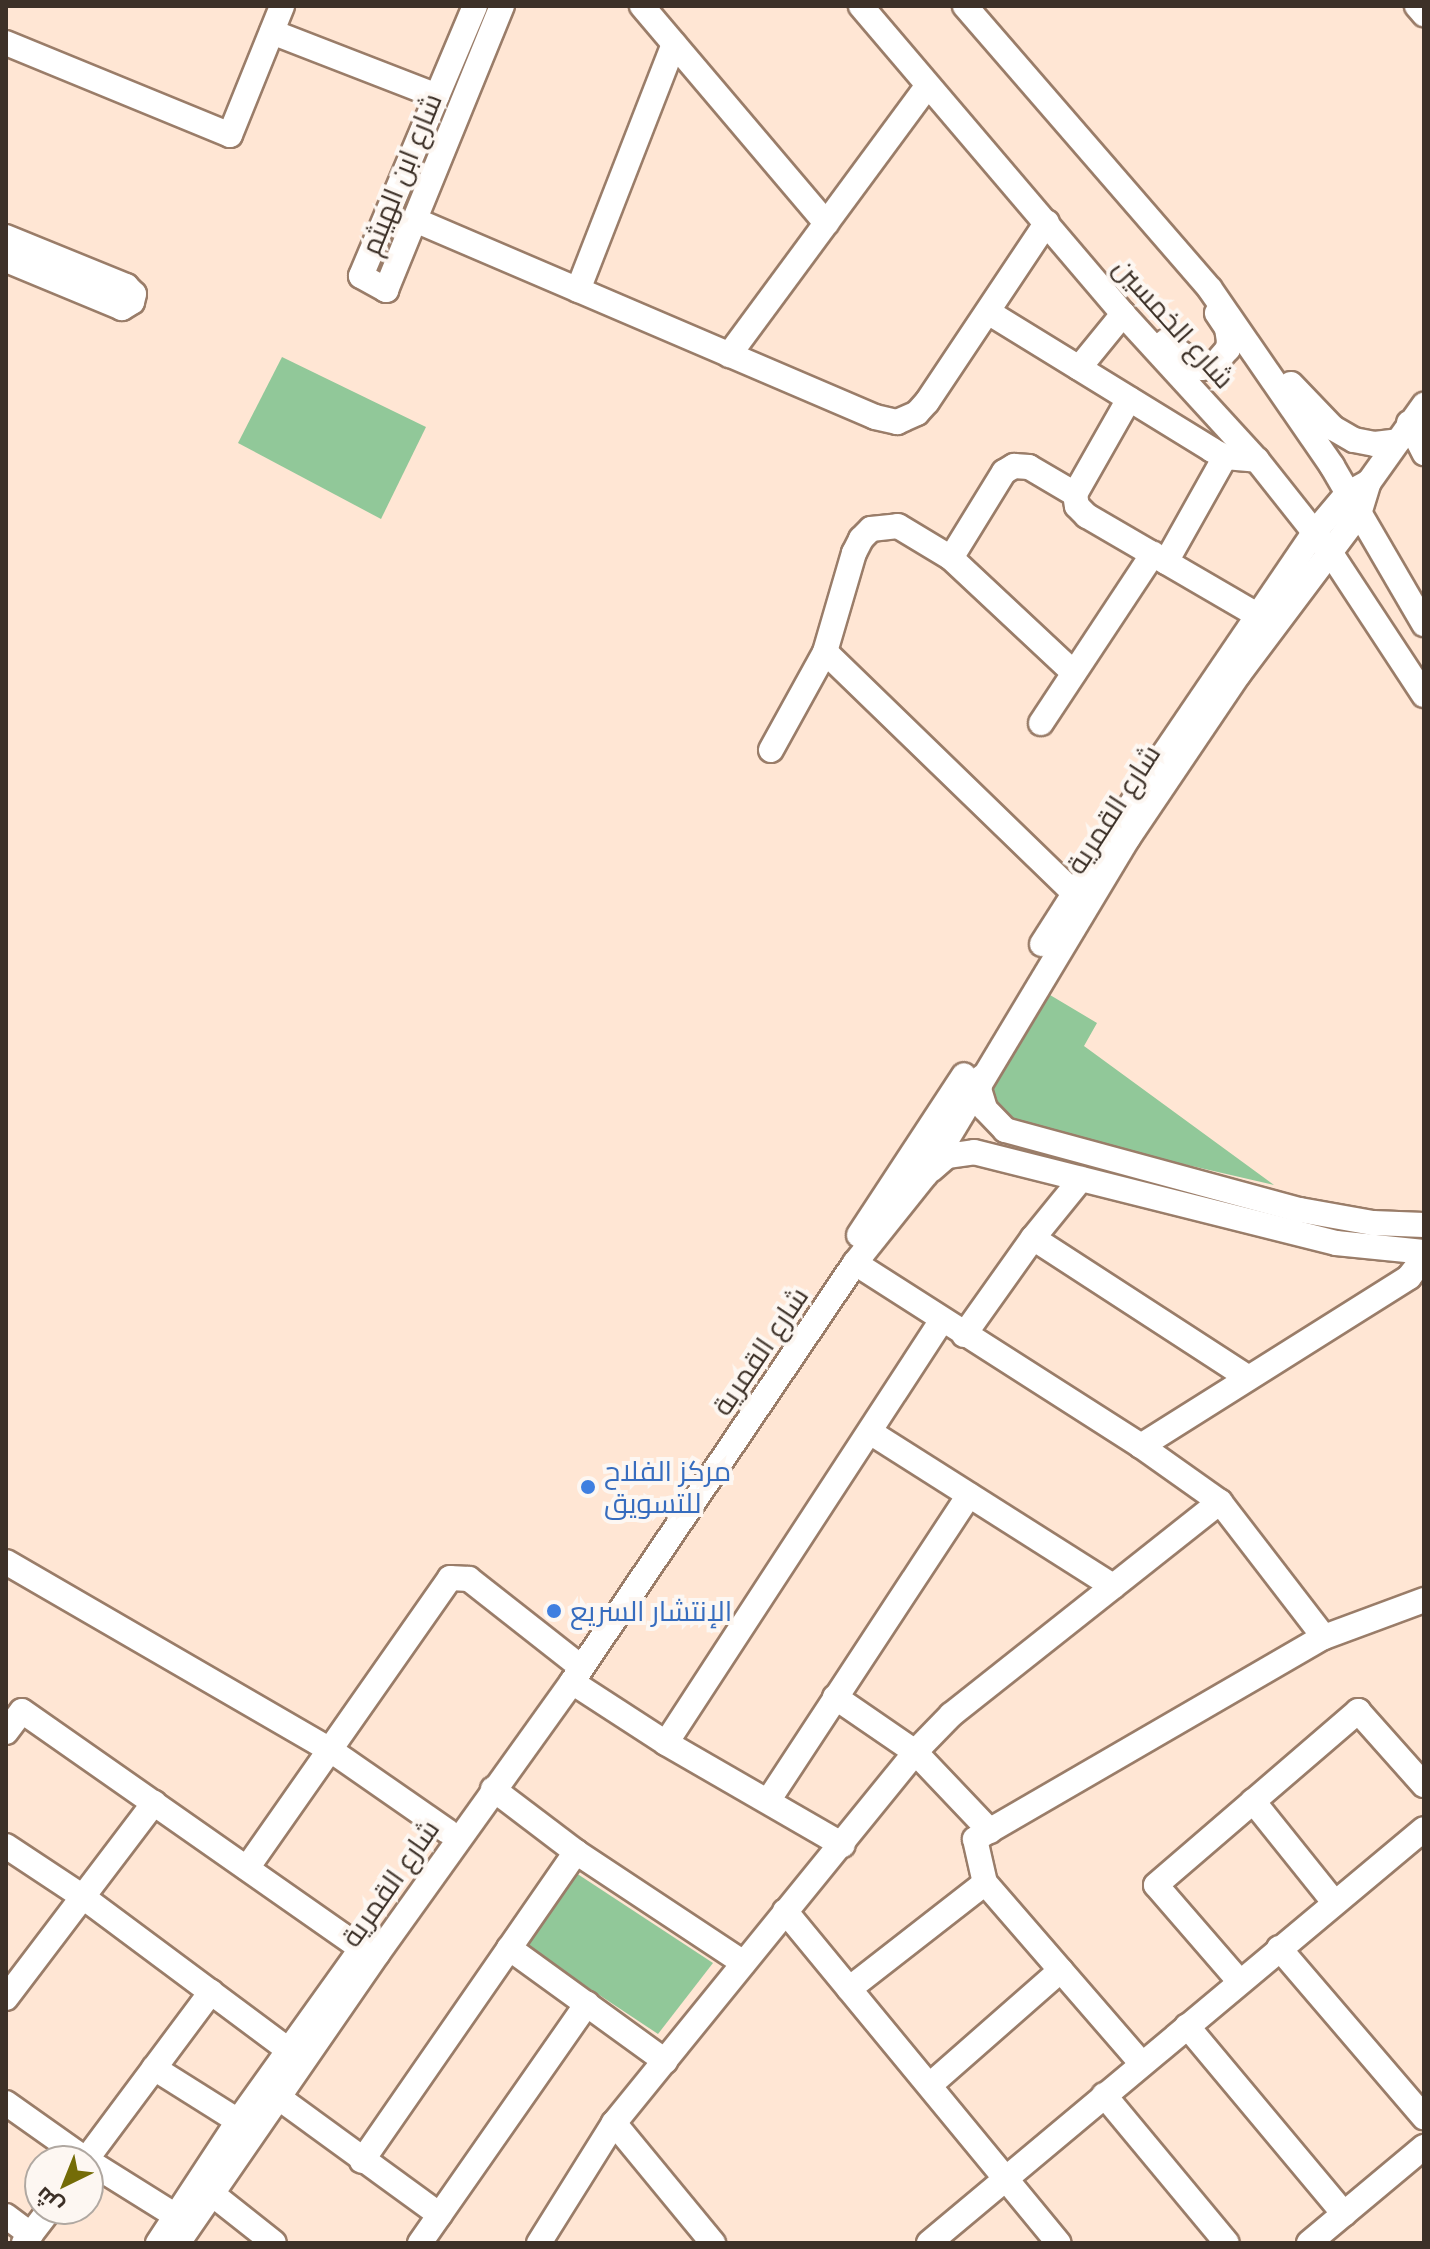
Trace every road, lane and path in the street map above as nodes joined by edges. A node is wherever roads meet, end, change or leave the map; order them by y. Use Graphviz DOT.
graph roads {
  1 [pos="282,6"];
  2 [pos="475,6"];
  3 [pos="502,6"];
  4 [pos="642,6"];
  5 [pos="861,6"];
  6 [pos="965,6"];
  7 [pos="1417,6"];
  8 [pos="1424,14"];
  9 [pos="272,32"];
  10 [pos="6,43"];
  11 [pos="674,44"];
  12 [pos="927,86"];
  13 [pos="437,96"];
  14 [pos="415,220"];
  15 [pos="1047,222"];
  16 [pos="826,223"];
  17 [pos="6,237"];
  18 [pos="1171,243"];
  19 [pos="6,260"];
  20 [pos="578,290"];
  21 [pos="1117,306"];
  22 [pos="988,312"];
  23 [pos="1242,333"];
  24 [pos="729,355"];
  25 [pos="1079,368"];
  26 [pos="1129,399"];
  27 [pos="1410,423"];
  28 [pos="1424,453"];
  29 [pos="1225,457"];
  30 [pos="1257,460"];
  31 [pos="1075,494"];
  32 [pos="1353,504"];
  33 [pos="1314,533"];
  34 [pos="1330,552"];
  35 [pos="951,558"];
  36 [pos="1159,558"];
  37 [pos="1257,615"];
  38 [pos="1424,624"];
  39 [pos="825,652"];
  40 [pos="1074,673"];
  41 [pos="1424,695"];
  42 [pos="1041,723"];
  43 [pos="771,750"];
  44 [pos="1073,892"];
  45 [pos="983,1074"];
  46 [pos="926,1174"];
  47 [pos="1081,1179"];
  48 [pos="1424,1225"];
  49 [pos="1033,1238"];
  50 [pos="1383,1249"];
  51 [pos="1424,1252"];
  52 [pos="855,1263"];
  53 [pos="1419,1276"];
  54 [pos="942,1320"];
  55 [pos="964,1335"];
  56 [pos="1247,1377"];
  57 [pos="870,1432"];
  58 [pos="1141,1446"];
  59 [pos="969,1495"];
  60 [pos="1220,1502"];
  61 [pos="6,1562"];
  62 [pos="1113,1586"];
  63 [pos="1424,1600"];
  64 [pos="1324,1637"];
  65 [pos="572,1671"];
  66 [pos="835,1697"];
  67 [pos="14,1706"];
  68 [pos="6,1732"];
  69 [pos="666,1743"];
  70 [pos="329,1749"];
  71 [pos="915,1752"];
  72 [pos="1424,1785"];
  73 [pos="493,1789"];
  74 [pos="768,1801"];
  75 [pos="1253,1801"];
  76 [pos="154,1803"];
  77 [pos="1424,1829"];
  78 [pos="447,1831"];
  79 [pos="990,1831"];
  80 [pos="843,1845"];
  81 [pos="6,1846"];
  82 [pos="576,1852"];
  83 [pos="247,1868"];
  84 [pos="985,1883"];
  85 [pos="83,1897"];
  86 [pos="1334,1902"];
  87 [pos="785,1911"];
  88 [pos="509,1948"];
  89 [pos="1279,1948"];
  90 [pos="362,1949"];
  91 [pos="744,1963"];
  92 [pos="1061,1970"];
  93 [pos="1240,1982"];
  94 [pos="849,1989"];
  95 [pos="211,1992"];
  96 [pos="6,1998"];
  97 [pos="587,2004"];
  98 [pos="1187,2026"];
  99 [pos="288,2050"];
  100 [pos="665,2061"];
  101 [pos="1142,2064"];
  102 [pos="154,2068"];
  103 [pos="930,2085"];
  104 [pos="1104,2095"];
  105 [pos="278,2097"];
  106 [pos="6,2103"];
  107 [pos="1424,2117"];
  108 [pos="238,2121"];
  109 [pos="614,2123"];
  110 [pos="65,2145"];
  111 [pos="99,2145"];
  112 [pos="1424,2147"];
  113 [pos="362,2161"];
  114 [pos="104,2172"];
  115 [pos="1006,2178"];
  116 [pos="211,2193"];
  117 [pos="1344,2214"];
  118 [pos="440,2215"];
  119 [pos="6,2216"];
  120 [pos="176,2216"];
  121 [pos="28,2239"];
  122 [pos="158,2243"];
  123 [pos="178,2243"];
  124 [pos="274,2243"];
  125 [pos="420,2243"];
  126 [pos="539,2243"];
  127 [pos="713,2243"];
  128 [pos="929,2243"];
  129 [pos="1059,2243"];
  130 [pos="1227,2243"];
  131 [pos="1309,2243"];
  1 -- 9 [label="street"];
  2 -- 13 [label="street, شارع ابن الهيثم"];
  3 -- 14 [label="street, شارع ابن الهيثم"];
  4 -- 11 [label="street"];
  5 -- 12 [label="street, شارع الخمسين"];
  6 -- 18 [label="street, شارع الخمسين"];
  7 -- 8 [label="street"];
  9 -- 10 [label="street"];
  9 -- 13 [label="street"];
  11 -- 16 [label="street"];
  11 -- 20 [label="street"];
  12 -- 15 [label="street, شارع الخمسين"];
  12 -- 16 [label="street"];
  13 -- 14 [label="street, شارع ابن الهيثم"];
  14 -- 20 [label="street"];
  15 -- 21 [label="street, شارع الخمسين"];
  15 -- 22 [label="street"];
  16 -- 24 [label="street"];
  17 -- 19 [label="street"];
  18 -- 21 [label="street"];
  18 -- 23 [label="street, شارع الخمسين"];
  20 -- 24 [label="street"];
  21 -- 25 [label="street"];
  21 -- 30 [label="street, شارع الخمسين"];
  22 -- 24 [label="street"];
  22 -- 25 [label="street"];
  23 -- 27 [label="street"];
  23 -- 32 [label="street, شارع الخمسين"];
  25 -- 26 [label="street"];
  26 -- 29 [label="street"];
  26 -- 31 [label="street"];
  27 -- 28 [label="street"];
  27 -- 32 [label="street, شارع القمرية"];
  29 -- 30 [label="street"];
  29 -- 36 [label="street"];
  30 -- 33 [label="street, شارع الخمسين"];
  31 -- 35 [label="street"];
  31 -- 36 [label="street"];
  32 -- 33 [label="street"];
  32 -- 34 [label="street, شارع القمرية"];
  32 -- 38 [label="street, شارع الخمسين"];
  33 -- 34 [label="street, شارع الخمسين"];
  33 -- 37 [label="street"];
  34 -- 41 [label="street, شارع الخمسين"];
  34 -- 45 [label="street, شارع القمرية"];
  35 -- 39 [label="street"];
  35 -- 40 [label="street"];
  36 -- 37 [label="street"];
  36 -- 40 [label="street"];
  37 -- 44 [label="street"];
  39 -- 43 [label="street"];
  39 -- 44 [label="street"];
  40 -- 42 [label="street"];
  44 -- 65 [label="street"];
  45 -- 46 [label="street, شارع القمرية"];
  45 -- 48 [label="street"];
  46 -- 47 [label="street"];
  46 -- 52 [label="street, شارع القمرية"];
  47 -- 49 [label="street"];
  47 -- 50 [label="street"];
  49 -- 55 [label="street"];
  49 -- 56 [label="street"];
  50 -- 51 [label="street"];
  50 -- 53 [label="street"];
  52 -- 54 [label="street"];
  52 -- 65 [label="street, شارع القمرية"];
  53 -- 56 [label="street"];
  54 -- 55 [label="street"];
  54 -- 57 [label="street"];
  55 -- 58 [label="street"];
  56 -- 58 [label="street"];
  57 -- 59 [label="street"];
  57 -- 69 [label="street"];
  58 -- 60 [label="street"];
  59 -- 62 [label="street"];
  59 -- 66 [label="street"];
  60 -- 62 [label="street"];
  60 -- 64 [label="street"];
  61 -- 70 [label="street"];
  62 -- 71 [label="street"];
  63 -- 64 [label="street"];
  64 -- 79 [label="street"];
  65 -- 69 [label="street"];
  65 -- 70 [label="street"];
  65 -- 73 [label="street, شارع القمرية"];
  65 -- 78 [label="street"];
  66 -- 71 [label="street"];
  66 -- 74 [label="street"];
  67 -- 68 [label="street"];
  67 -- 76 [label="street"];
  69 -- 74 [label="street"];
  70 -- 78 [label="street"];
  70 -- 83 [label="street"];
  71 -- 79 [label="street"];
  71 -- 80 [label="street"];
  72 -- 75 [label="street"];
  73 -- 82 [label="street"];
  73 -- 105 [label="street, شارع القمرية"];
  74 -- 80 [label="street"];
  75 -- 86 [label="street"];
  75 -- 93 [label="street"];
  76 -- 83 [label="street"];
  76 -- 85 [label="street"];
  77 -- 86 [label="street"];
  78 -- 90 [label="street"];
  79 -- 84 [label="street"];
  80 -- 87 [label="street"];
  81 -- 85 [label="street"];
  82 -- 88 [label="street"];
  82 -- 91 [label="street"];
  83 -- 90 [label="street"];
  84 -- 92 [label="street"];
  84 -- 94 [label="street"];
  85 -- 95 [label="street"];
  85 -- 96 [label="street"];
  86 -- 89 [label="street"];
  87 -- 91 [label="street"];
  87 -- 94 [label="street"];
  88 -- 97 [label="street"];
  88 -- 113 [label="street"];
  89 -- 93 [label="street"];
  89 -- 107 [label="street"];
  90 -- 99 [label="street"];
  91 -- 100 [label="street"];
  92 -- 101 [label="street"];
  92 -- 103 [label="street"];
  93 -- 98 [label="street"];
  94 -- 103 [label="street"];
  95 -- 99 [label="street"];
  95 -- 102 [label="street"];
  97 -- 100 [label="street"];
  97 -- 118 [label="street"];
  98 -- 101 [label="street"];
  98 -- 117 [label="street"];
  99 -- 108 [label="street"];
  100 -- 109 [label="street"];
  101 -- 104 [label="street"];
  102 -- 108 [label="street"];
  102 -- 111 [label="street"];
  103 -- 115 [label="street"];
  104 -- 115 [label="street"];
  104 -- 130 [label="street"];
  105 -- 113 [label="street"];
  105 -- 116 [label="street, شارع القمرية"];
  106 -- 110 [label="street"];
  108 -- 120 [label="street"];
  109 -- 126 [label="street"];
  109 -- 127 [label="street"];
  112 -- 117 [label="street"];
  113 -- 118 [label="street"];
  114 -- 120 [label="street"];
  115 -- 128 [label="street"];
  115 -- 129 [label="street"];
  116 -- 123 [label="street, شارع القمرية"];
  116 -- 124 [label="street"];
  117 -- 131 [label="street"];
  118 -- 125 [label="street"];
  119 -- 121 [label="street"];
  120 -- 122 [label="street"];
}
